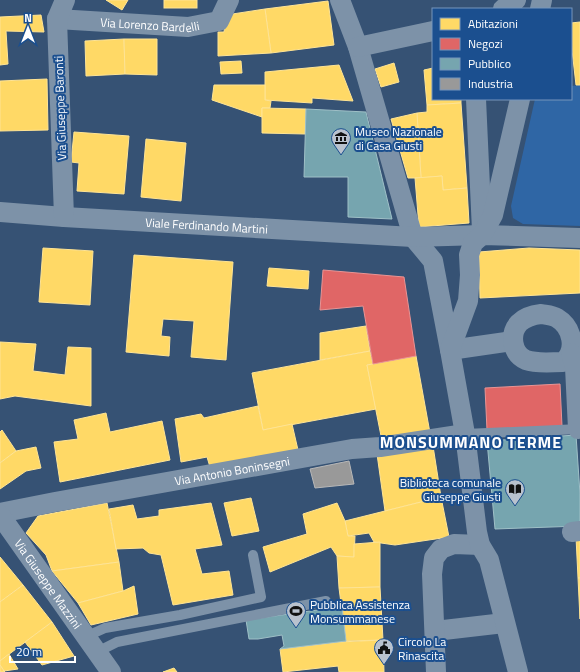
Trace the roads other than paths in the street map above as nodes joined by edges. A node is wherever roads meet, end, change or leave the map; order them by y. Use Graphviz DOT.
graph roads {
  1 [pos="65,0"];
  2 [pos="229,0"];
  3 [pos="340,0"];
  4 [pos="516,0"];
  5 [pos="504,8"];
  6 [pos="57,19"];
  7 [pos="432,31"];
  8 [pos="358,47"];
  9 [pos="476,100"];
  10 [pos="520,100"];
  11 [pos="0,212"];
  12 [pos="64,217"];
  13 [pos="482,235"];
  14 [pos="413,237"];
  15 [pos="580,238"];
  16 [pos="513,341"];
  17 [pos="574,347"];
  18 [pos="450,350"];
  19 [pos="579,429"];
  20 [pos="465,434"];
  21 [pos="0,514"];
  22 [pos="478,539"];
  23 [pos="253,555"];
  24 [pos="326,601"];
  25 [pos="504,623"];
  26 [pos="435,631"];
  27 [pos="91,644"];
  28 [pos="111,672"];
  29 [pos="436,672"];
  30 [pos="518,672"];
  1 -- 6 [label="street, Via Giuseppe Baronti"];
  2 -- 6 [label="street, Via Lorenzo Bardelli"];
  3 -- 8 [label="street"];
  4 -- 5 [label="street"];
  6 -- 12 [label="street, Via Giuseppe Baronti"];
  7 -- 8 [label="street"];
  8 -- 14 [label="street"];
  9 -- 13 [label="street"];
  10 -- 13 [label="street"];
  11 -- 12 [label="street, Viale Ferdinando Martini"];
  12 -- 14 [label="street, Viale Ferdinando Martini"];
  13 -- 14 [label="street, Viale Ferdinando Martini"];
  13 -- 15 [label="street, Viale Ferdinando Martini"];
  13 -- 18 [label="street"];
  14 -- 18 [label="street"];
  16 -- 17 [label="street"];
  16 -- 17 [label="street"];
  16 -- 18 [label="street"];
  17 -- 19 [label="street"];
  18 -- 20 [label="street"];
  19 -- 20 [label="lane"];
  20 -- 21 [label="street, Via Antonio Boninsegni"];
  20 -- 22 [label="street"];
  21 -- 27 [label="street, Via Giuseppe Mazzini"];
  22 -- 25 [label="street"];
  22 -- 26 [label="street"];
  23 -- 27 [label="lane"];
  24 -- 27 [label="lane"];
  25 -- 26 [label="street"];
  25 -- 30 [label="street"];
  26 -- 29 [label="street"];
  27 -- 28 [label="street, Via Giuseppe Mazzini"];
}
